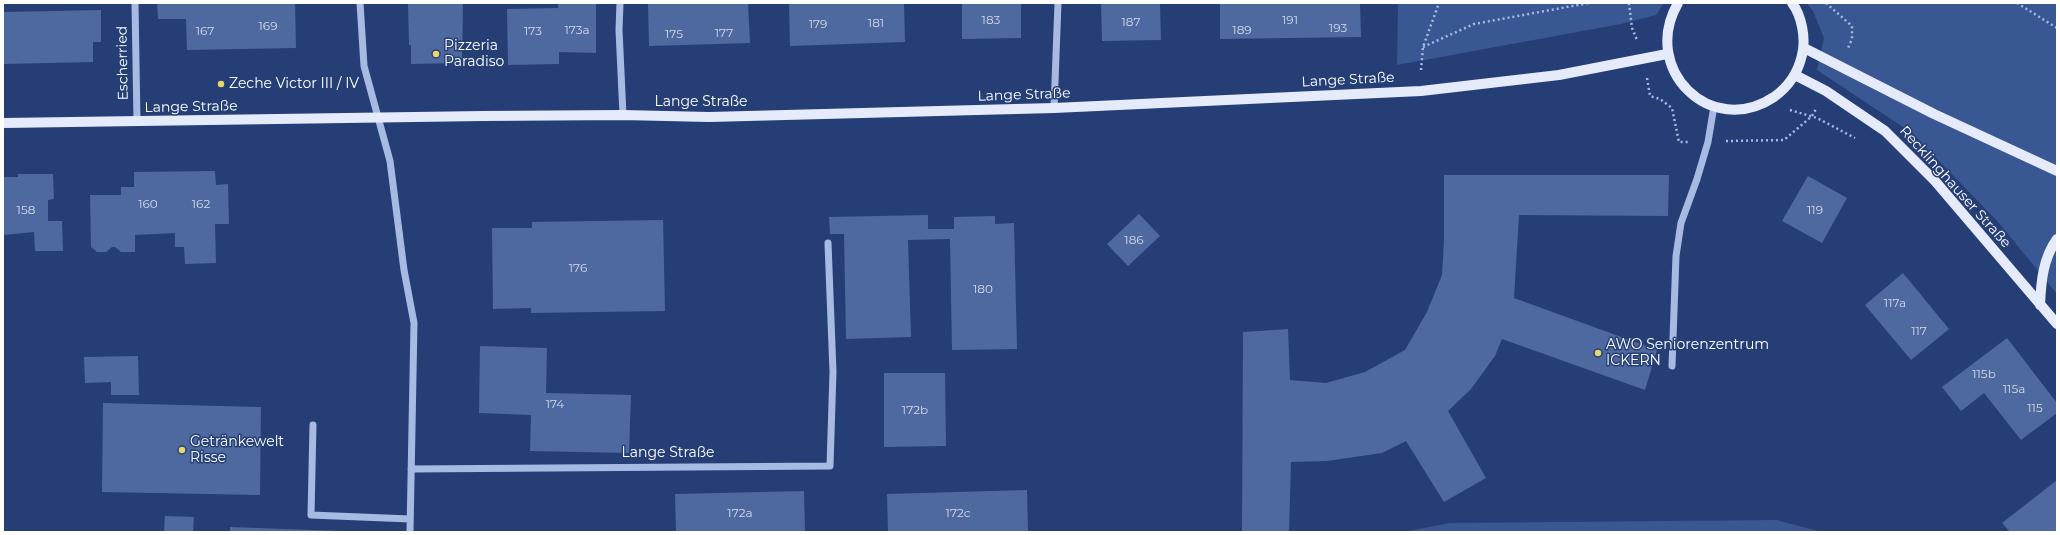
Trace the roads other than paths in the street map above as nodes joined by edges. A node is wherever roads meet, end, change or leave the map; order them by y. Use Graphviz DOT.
graph roads {
  1 [pos="135,3"];
  2 [pos="360,3"];
  3 [pos="620,3"];
  4 [pos="1058,3"];
  5 [pos="1678,3"];
  6 [pos="1792,3"];
  7 [pos="1804,48"];
  8 [pos="1667,54"];
  9 [pos="1795,75"];
  10 [pos="1714,106"];
  11 [pos="1054,108"];
  12 [pos="623,115"];
  13 [pos="379,118"];
  14 [pos="137,122"];
  15 [pos="3,123"];
  16 [pos="2057,171"];
  17 [pos="2057,240"];
  18 [pos="828,243"];
  19 [pos="2040,305"];
  20 [pos="2057,324"];
  21 [pos="1672,366"];
  22 [pos="313,425"];
  23 [pos="411,468"];
  24 [pos="410,519"];
  25 [pos="410,532"];
  1 -- 14 [label="street, Escherried"];
  2 -- 13 [label="street"];
  3 -- 12 [label="street"];
  4 -- 11 [label="street"];
  5 -- 8 [label="main road"];
  6 -- 7 [label="main road"];
  7 -- 9 [label="main road"];
  7 -- 16 [label="main road, Recklinghauser Straße"];
  8 -- 10 [label="main road"];
  8 -- 11 [label="main road, Lange Straße"];
  9 -- 10 [label="main road"];
  9 -- 19 [label="main road, Recklinghauser Straße"];
  10 -- 21 [label="street"];
  11 -- 12 [label="main road, Lange Straße"];
  12 -- 13 [label="main road, Lange Straße"];
  13 -- 14 [label="main road, Lange Straße"];
  13 -- 23 [label="street"];
  14 -- 15 [label="main road, Lange Straße"];
  17 -- 19 [label="main road"];
  18 -- 23 [label="street, Lange Straße"];
  19 -- 20 [label="main road, Recklinghauser Straße"];
  22 -- 24 [label="street"];
  23 -- 24 [label="street"];
  24 -- 25 [label="street"];
}
